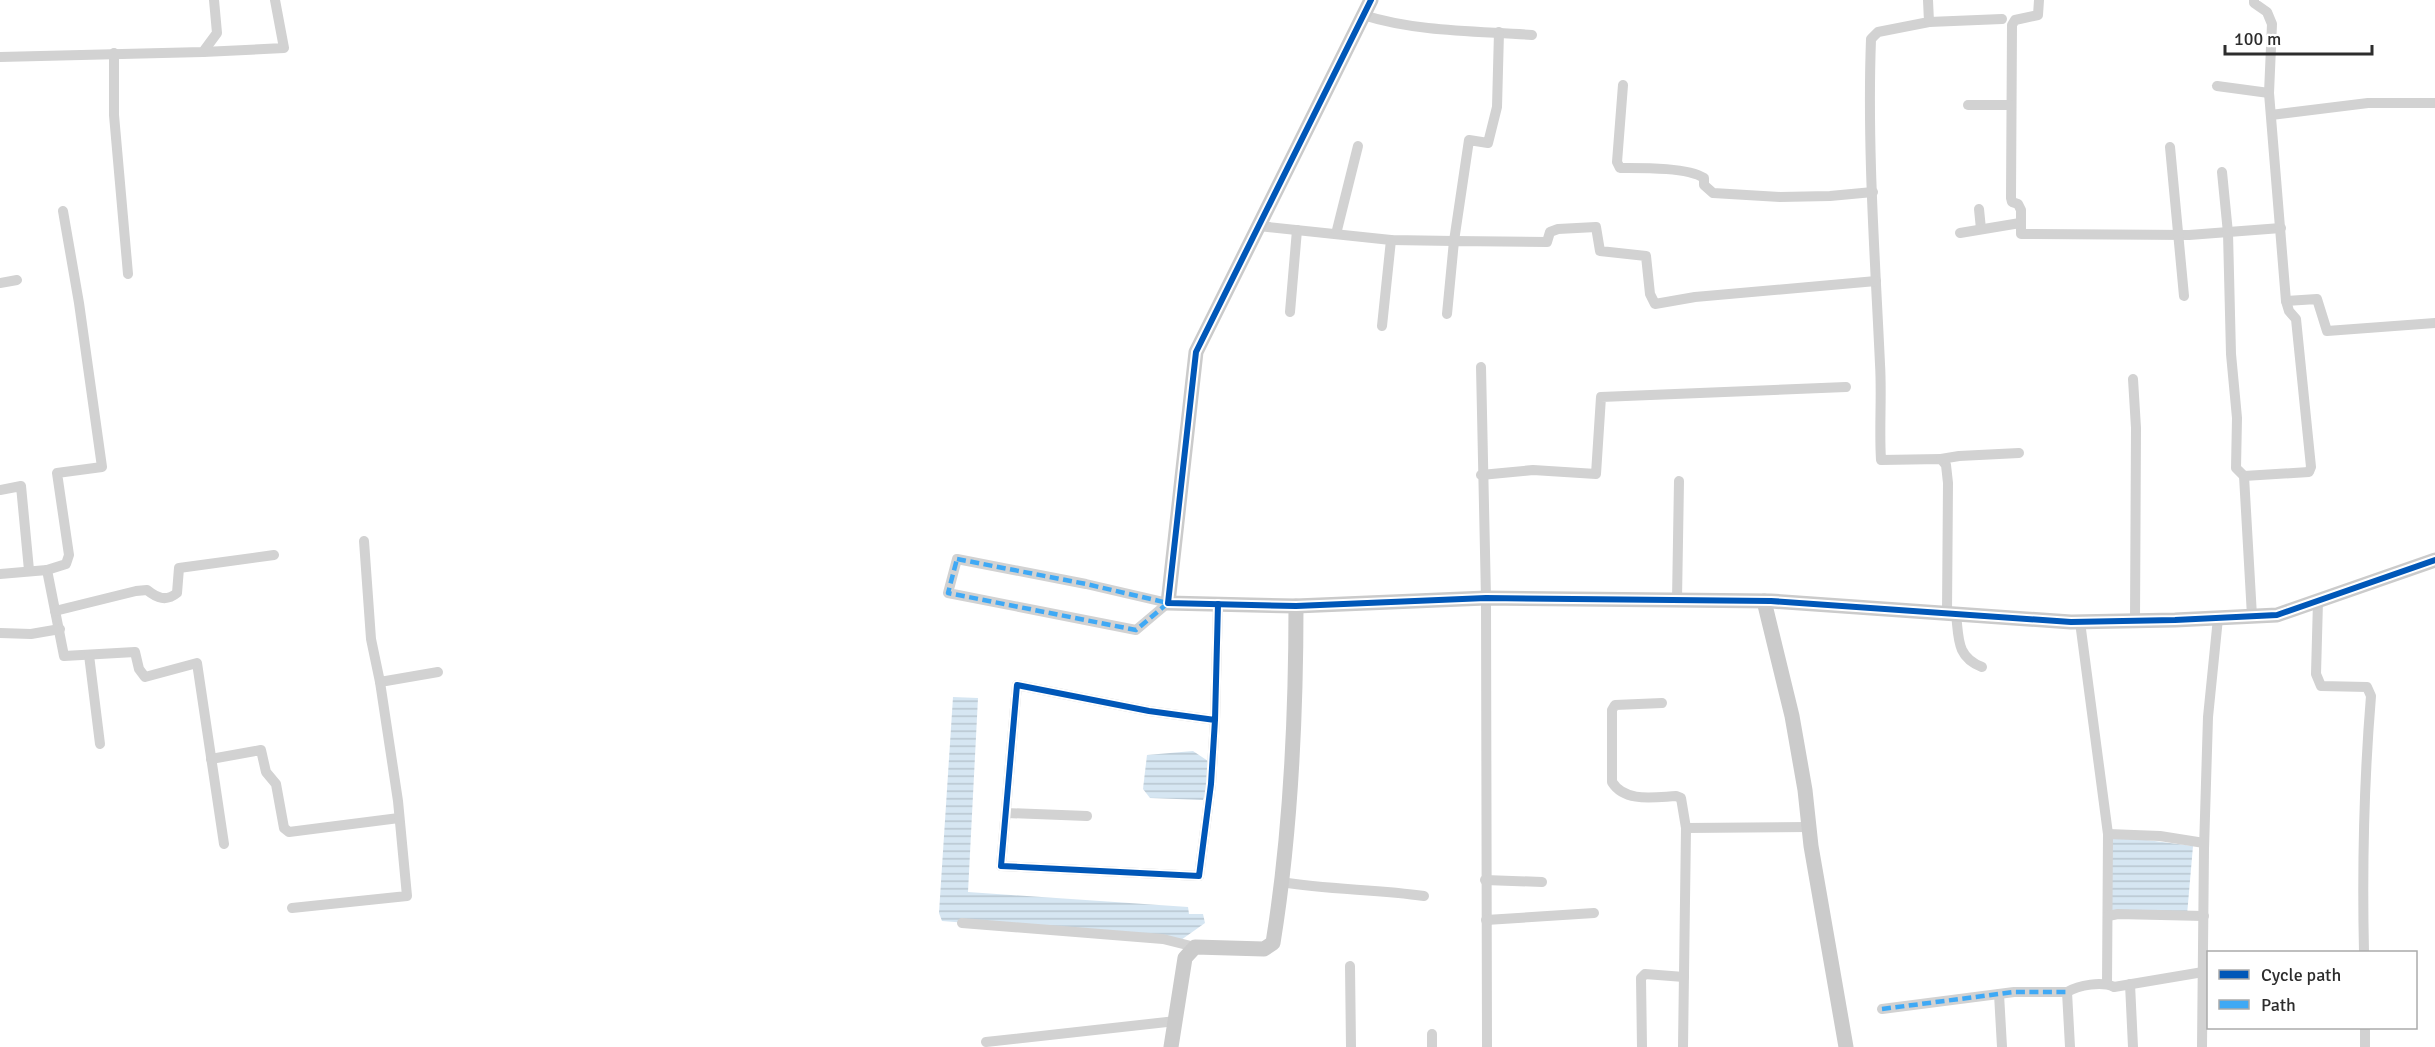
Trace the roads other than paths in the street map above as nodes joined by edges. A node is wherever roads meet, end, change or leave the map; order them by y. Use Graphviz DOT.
graph roads {
  1 [pos="214,0"];
  2 [pos="275,0"];
  3 [pos="1371,0"];
  4 [pos="1928,0"];
  5 [pos="2039,0"];
  6 [pos="2254,0"];
  7 [pos="1363,15"];
  8 [pos="2002,19"];
  9 [pos="1929,22"];
  10 [pos="1499,33"];
  11 [pos="1532,35"];
  12 [pos="203,52"];
  13 [pos="114,53"];
  14 [pos="0,57"];
  15 [pos="1623,85"];
  16 [pos="2217,86"];
  17 [pos="2269,93"];
  18 [pos="2435,103"];
  19 [pos="1968,105"];
  20 [pos="2011,105"];
  21 [pos="2271,115"];
  22 [pos="1358,146"];
  23 [pos="2170,147"];
  24 [pos="2222,172"];
  25 [pos="1873,192"];
  26 [pos="1979,209"];
  27 [pos="63,211"];
  28 [pos="2020,224"];
  29 [pos="1259,225"];
  30 [pos="2281,228"];
  31 [pos="1981,229"];
  32 [pos="1297,230"];
  33 [pos="1960,232"];
  34 [pos="2228,233"];
  35 [pos="1336,234"];
  36 [pos="2176,234"];
  37 [pos="1391,240"];
  38 [pos="1454,241"];
  39 [pos="128,273"];
  40 [pos="17,280"];
  41 [pos="1876,281"];
  42 [pos="0,283"];
  43 [pos="2184,296"];
  44 [pos="2286,301"];
  45 [pos="1290,312"];
  46 [pos="1447,314"];
  47 [pos="2435,323"];
  48 [pos="1382,326"];
  49 [pos="1480,367"];
  50 [pos="2133,379"];
  51 [pos="1846,387"];
  52 [pos="2019,453"];
  53 [pos="1941,459"];
  54 [pos="1481,475"];
  55 [pos="2244,476"];
  56 [pos="1679,481"];
  57 [pos="0,490"];
  58 [pos="364,541"];
  59 [pos="274,555"];
  60 [pos="2435,560"];
  61 [pos="29,570"];
  62 [pos="47,570"];
  63 [pos="0,574"];
  64 [pos="1486,598"];
  65 [pos="1677,600"];
  66 [pos="1764,601"];
  67 [pos="2318,601"];
  68 [pos="1168,603"];
  69 [pos="1218,604"];
  70 [pos="1296,606"];
  71 [pos="56,611"];
  72 [pos="1952,614"];
  73 [pos="2252,616"];
  74 [pos="2218,618"];
  75 [pos="2135,621"];
  76 [pos="2080,622"];
  77 [pos="60,629"];
  78 [pos="0,633"];
  79 [pos="89,655"];
  80 [pos="1982,667"];
  81 [pos="438,672"];
  82 [pos="380,682"];
  83 [pos="1662,702"];
  84 [pos="1215,720"];
  85 [pos="100,744"];
  86 [pos="211,759"];
  87 [pos="1006,813"];
  88 [pos="1087,816"];
  89 [pos="399,818"];
  90 [pos="1809,827"];
  91 [pos="1686,828"];
  92 [pos="2108,834"];
  93 [pos="2204,843"];
  94 [pos="224,844"];
  95 [pos="1485,880"];
  96 [pos="1281,882"];
  97 [pos="1542,882"];
  98 [pos="1424,896"];
  99 [pos="292,908"];
  100 [pos="1594,913"];
  101 [pos="2108,916"];
  102 [pos="2204,916"];
  103 [pos="1486,920"];
  104 [pos="962,923"];
  105 [pos="1195,947"];
  106 [pos="2364,951"];
  107 [pos="1350,966"];
  108 [pos="2203,972"];
  109 [pos="1684,977"];
  110 [pos="2107,984"];
  111 [pos="2130,984"];
  112 [pos="2067,992"];
  113 [pos="2000,994"];
  114 [pos="1882,1009"];
  115 [pos="1176,1021"];
  116 [pos="2365,1029"];
  117 [pos="1432,1034"];
  118 [pos="986,1042"];
  119 [pos="1171,1047"];
  120 [pos="1351,1047"];
  121 [pos="1432,1047"];
  122 [pos="1487,1047"];
  123 [pos="1642,1047"];
  124 [pos="1683,1047"];
  125 [pos="1846,1047"];
  126 [pos="2002,1047"];
  127 [pos="2070,1047"];
  128 [pos="2133,1047"];
  129 [pos="2202,1047"];
  130 [pos="2365,1047"];
  1 -- 12 [label="street"];
  2 -- 12 [label="street"];
  3 -- 7 [label="street"];
  4 -- 9 [label="street"];
  5 -- 20 [label="street"];
  6 -- 17 [label="street"];
  7 -- 10 [label="street"];
  7 -- 29 [label="street"];
  8 -- 9 [label="street"];
  9 -- 25 [label="street"];
  10 -- 11 [label="street"];
  10 -- 38 [label="street"];
  12 -- 13 [label="street"];
  13 -- 14 [label="street"];
  13 -- 39 [label="street"];
  15 -- 25 [label="street"];
  16 -- 17 [label="street"];
  17 -- 21 [label="street"];
  18 -- 21 [label="street"];
  19 -- 20 [label="street"];
  20 -- 28 [label="street"];
  21 -- 30 [label="street"];
  22 -- 35 [label="street"];
  23 -- 36 [label="street"];
  24 -- 34 [label="street"];
  25 -- 41 [label="street"];
  26 -- 31 [label="street"];
  27 -- 62 [label="street"];
  28 -- 31 [label="street"];
  28 -- 36 [label="street"];
  29 -- 32 [label="street"];
  29 -- 68 [label="street"];
  30 -- 34 [label="street"];
  30 -- 44 [label="street"];
  31 -- 33 [label="street"];
  32 -- 35 [label="street"];
  32 -- 45 [label="street"];
  34 -- 36 [label="street"];
  34 -- 55 [label="street"];
  35 -- 37 [label="street"];
  36 -- 43 [label="street"];
  37 -- 38 [label="street"];
  37 -- 48 [label="street"];
  38 -- 41 [label="street"];
  38 -- 46 [label="street"];
  40 -- 42 [label="street"];
  41 -- 53 [label="street"];
  44 -- 47 [label="street"];
  44 -- 55 [label="street"];
  49 -- 54 [label="street"];
  50 -- 75 [label="street"];
  51 -- 54 [label="street"];
  52 -- 53 [label="street"];
  53 -- 72 [label="street"];
  54 -- 64 [label="street"];
  55 -- 73 [label="street"];
  56 -- 65 [label="street"];
  57 -- 61 [label="street"];
  58 -- 82 [label="street"];
  59 -- 71 [label="street"];
  60 -- 67 [label="street"];
  61 -- 62 [label="street"];
  61 -- 63 [label="street"];
  62 -- 71 [label="street"];
  64 -- 65 [label="street"];
  64 -- 70 [label="street"];
  64 -- 95 [label="street"];
  65 -- 66 [label="street"];
  66 -- 72 [label="street"];
  66 -- 90 [label="street"];
  67 -- 73 [label="street"];
  67 -- 106 [label="street"];
  68 -- 68 [label="street"];
  68 -- 69 [label="street"];
  69 -- 70 [label="street"];
  69 -- 84 [label="street"];
  70 -- 96 [label="street"];
  71 -- 77 [label="street"];
  72 -- 76 [label="street"];
  72 -- 80 [label="street"];
  73 -- 74 [label="street"];
  74 -- 75 [label="street"];
  74 -- 93 [label="street"];
  75 -- 76 [label="street"];
  76 -- 92 [label="street"];
  77 -- 78 [label="street"];
  77 -- 79 [label="street"];
  79 -- 85 [label="street"];
  79 -- 86 [label="street"];
  81 -- 82 [label="street"];
  82 -- 89 [label="street"];
  83 -- 91 [label="street"];
  84 -- 87 [label="street"];
  84 -- 87 [label="street"];
  86 -- 89 [label="street"];
  86 -- 94 [label="street"];
  87 -- 88 [label="street"];
  89 -- 99 [label="street"];
  90 -- 91 [label="street"];
  90 -- 125 [label="street"];
  91 -- 109 [label="street"];
  92 -- 93 [label="street"];
  92 -- 101 [label="street"];
  93 -- 102 [label="street"];
  95 -- 97 [label="street"];
  95 -- 103 [label="street"];
  96 -- 98 [label="street"];
  96 -- 105 [label="street"];
  100 -- 103 [label="street"];
  101 -- 102 [label="street"];
  101 -- 110 [label="street"];
  102 -- 108 [label="street"];
  103 -- 122 [label="street"];
  104 -- 105 [label="street"];
  105 -- 115 [label="street"];
  107 -- 120 [label="street"];
  108 -- 111 [label="street"];
  108 -- 129 [label="street"];
  109 -- 123 [label="street"];
  109 -- 124 [label="street"];
  110 -- 111 [label="street"];
  110 -- 112 [label="street"];
  111 -- 128 [label="street"];
  112 -- 113 [label="street"];
  112 -- 127 [label="street"];
  113 -- 114 [label="street"];
  113 -- 126 [label="street"];
  115 -- 118 [label="street"];
  115 -- 119 [label="street"];
  116 -- 130 [label="street"];
  117 -- 121 [label="street"];
}
